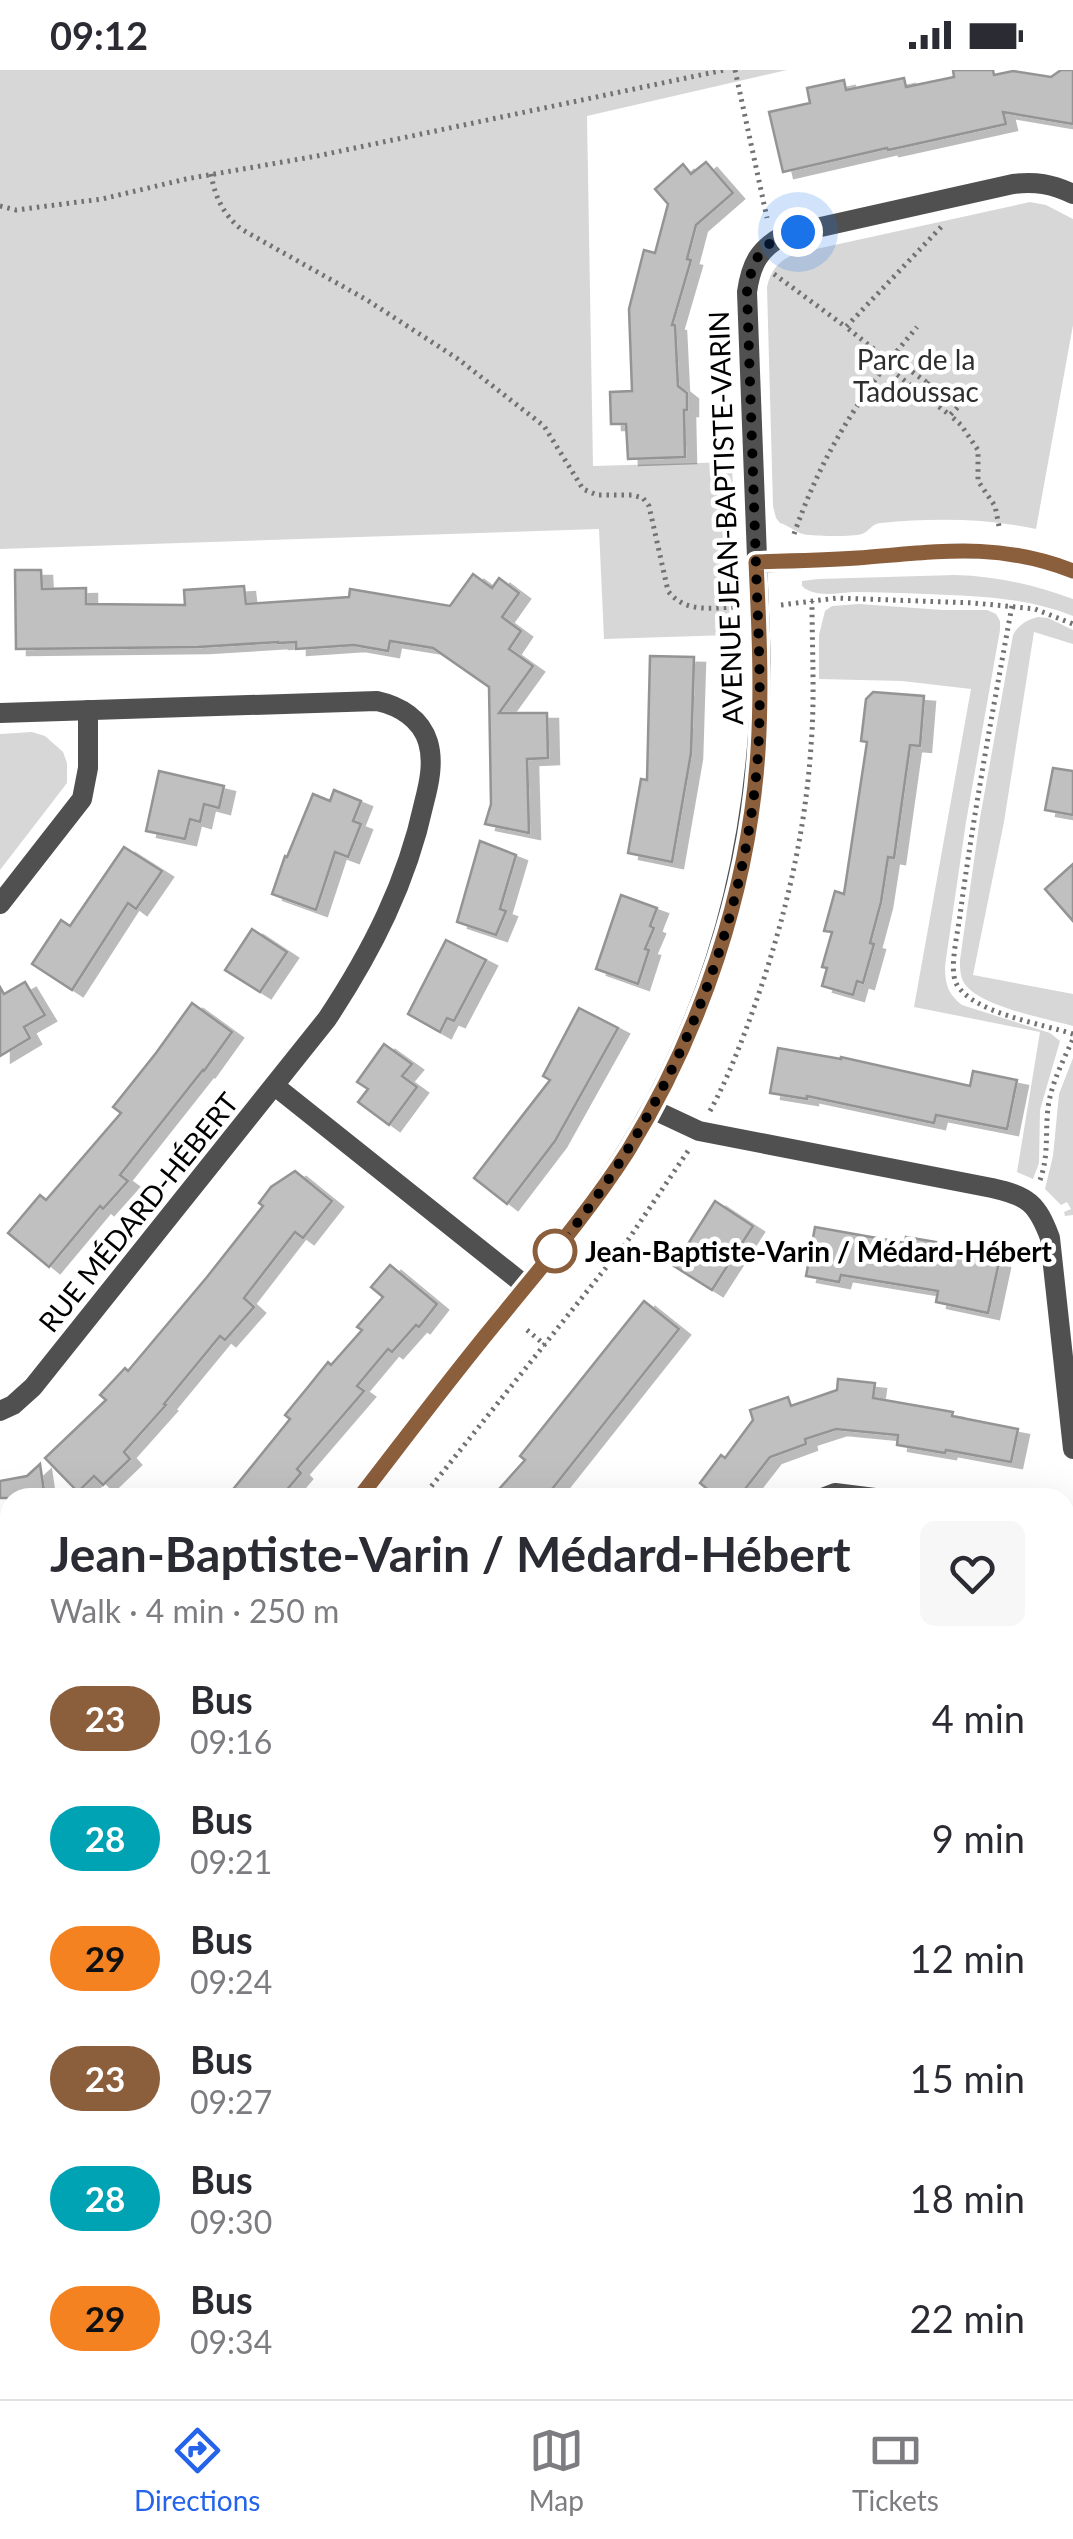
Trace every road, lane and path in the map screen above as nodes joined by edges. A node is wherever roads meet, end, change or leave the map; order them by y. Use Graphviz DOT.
graph roads {
  1 [pos="724,70"];
  2 [pos="735,70"];
  3 [pos="211,174"];
  4 [pos="1073,194"];
  5 [pos="0,206"];
  6 [pos="768,220"];
  7 [pos="949,220"];
  8 [pos="763,267"];
  9 [pos="846,326"];
  10 [pos="917,326"];
  11 [pos="889,361"];
  12 [pos="930,381"];
  13 [pos="921,395"];
  14 [pos="950,415"];
  15 [pos="998,526"];
  16 [pos="794,534"];
  17 [pos="756,562"];
  18 [pos="1073,571"];
  19 [pos="812,602"];
  20 [pos="788,604"];
  21 [pos="1012,606"];
  22 [pos="733,608"];
  23 [pos="1073,624"];
  24 [pos="88,710"];
  25 [pos="0,713"];
  26 [pos="0,904"];
  27 [pos="1073,1037"];
  28 [pos="274,1086"];
  29 [pos="652,1109"];
  30 [pos="711,1110"];
  31 [pos="687,1152"];
  32 [pos="1039,1184"];
  33 [pos="526,1286"];
  34 [pos="527,1330"];
  35 [pos="545,1345"];
  36 [pos="0,1410"];
  37 [pos="1073,1449"];
  38 [pos="367,1488"];
  39 [pos="430,1488"];
  1 -- 3 [label="path"];
  2 -- 6 [label="path"];
  3 -- 5 [label="path"];
  3 -- 22 [label="path"];
  4 -- 8 [label="street"];
  7 -- 9 [label="path"];
  8 -- 9 [label="path"];
  8 -- 17 [label="street, AVENUE JEAN-BAPTISTE-VARIN"];
  9 -- 11 [label="path"];
  10 -- 11 [label="path"];
  11 -- 12 [label="path"];
  11 -- 13 [label="path"];
  11 -- 16 [label="path"];
  12 -- 13 [label="path"];
  12 -- 14 [label="path"];
  13 -- 14 [label="path"];
  14 -- 15 [label="path"];
  17 -- 18 [label="street"];
  17 -- 29 [label="street, AVENUE JEAN-BAPTISTE-VARIN"];
  19 -- 20 [label="path"];
  19 -- 21 [label="path"];
  19 -- 30 [label="path"];
  21 -- 23 [label="path"];
  21 -- 27 [label="path"];
  24 -- 25 [label="street, RUE MÉDARD-HÉBERT"];
  24 -- 26 [label="street"];
  24 -- 28 [label="street, RUE MÉDARD-HÉBERT"];
  27 -- 32 [label="path"];
  28 -- 33 [label="street, RUE MÉDARD-HÉBERT"];
  28 -- 36 [label="street, RUE MÉDARD-HÉBERT"];
  29 -- 33 [label="street, AVENUE JEAN-BAPTISTE-VARIN"];
  29 -- 37 [label="street"];
  31 -- 35 [label="path"];
  33 -- 38 [label="street, AVENUE JEAN-BAPTISTE-VARIN"];
  34 -- 35 [label="path"];
  35 -- 39 [label="path"];
}
